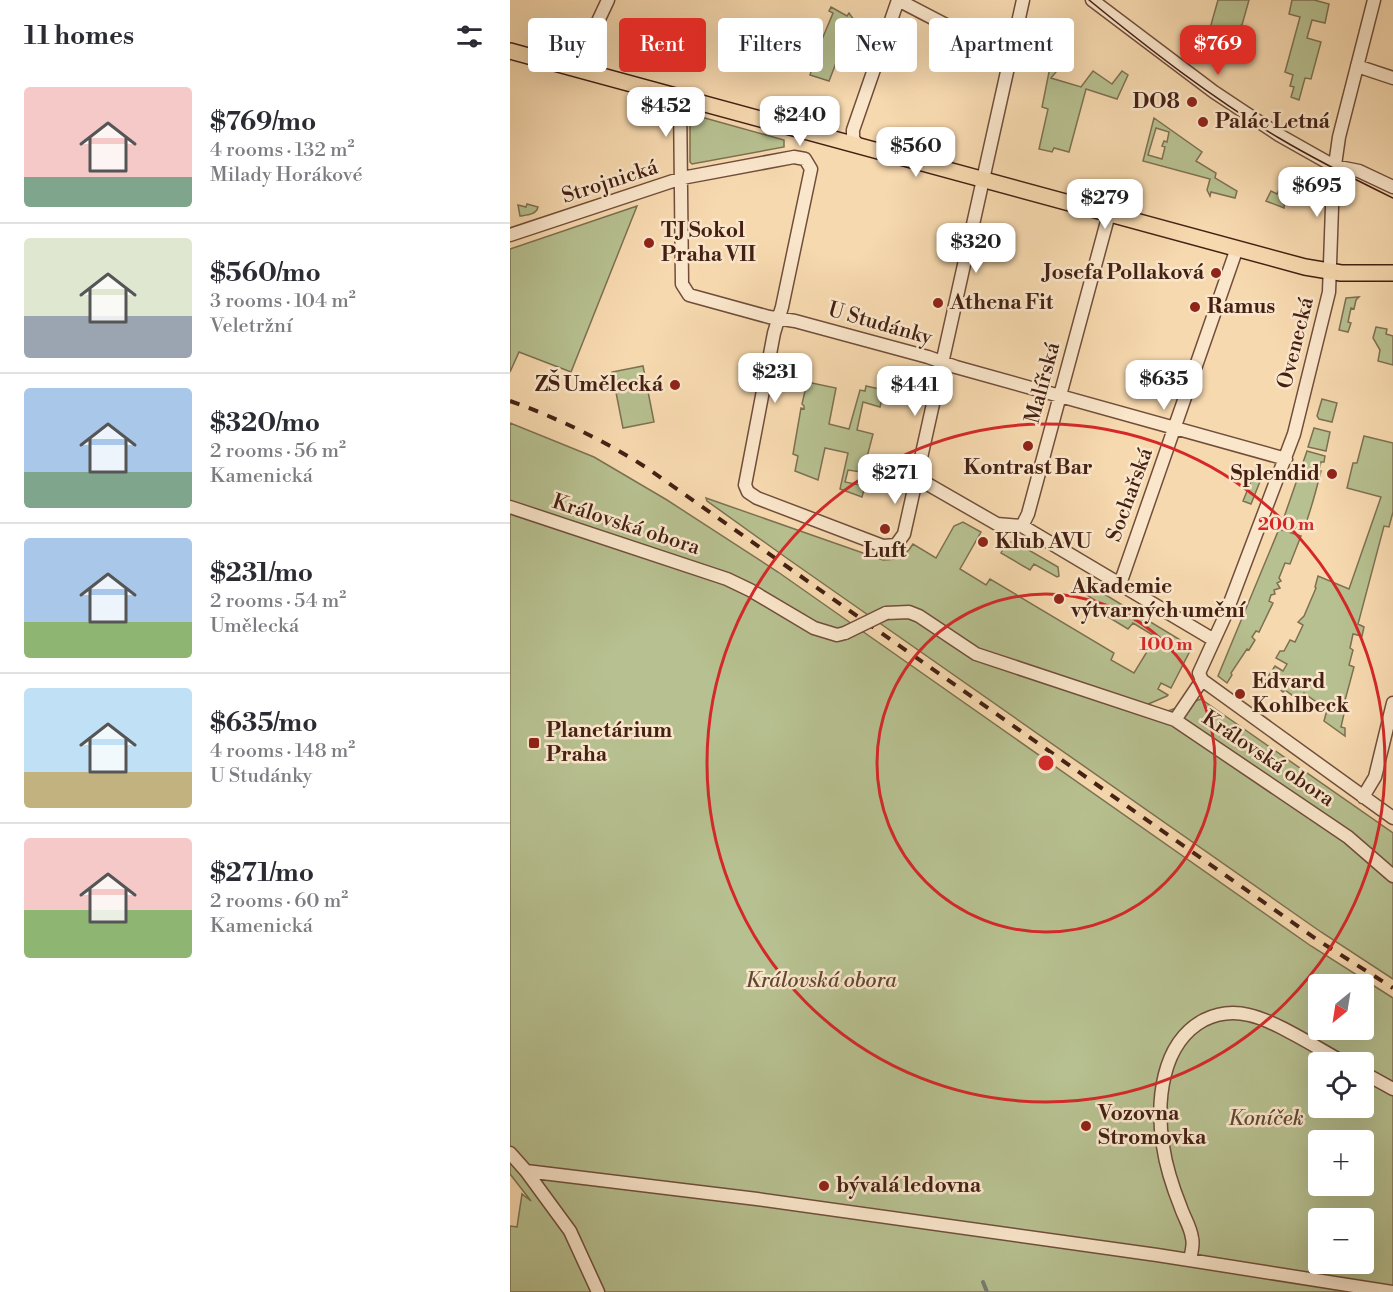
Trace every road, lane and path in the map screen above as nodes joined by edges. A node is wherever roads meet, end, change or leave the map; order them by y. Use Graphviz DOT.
graph roads {
  1 [pos="608,0"];
  2 [pos="898,0"];
  3 [pos="1023,0"];
  4 [pos="1092,0"];
  5 [pos="1374,0"];
  6 [pos="600,18"];
  7 [pos="933,18"];
  8 [pos="1019,18"];
  9 [pos="510,51"];
  10 [pos="528,56"];
  11 [pos="1357,66"];
  12 [pos="590,72"];
  13 [pos="1006,72"];
  14 [pos="1393,78"];
  15 [pos="680,98"];
  16 [pos="858,146"];
  17 [pos="1334,166"];
  18 [pos="682,178"];
  19 [pos="982,180"];
  20 [pos="1393,188"];
  21 [pos="1109,214"];
  22 [pos="513,234"];
  23 [pos="1237,248"];
  24 [pos="1330,272"];
  25 [pos="1393,273"];
  26 [pos="780,318"];
  27 [pos="942,362"];
  28 [pos="1059,396"];
  29 [pos="1174,428"];
  30 [pos="1286,459"];
  31 [pos="917,478"];
  32 [pos="510,507"];
  33 [pos="1022,526"];
  34 [pos="1119,584"];
  35 [pos="1214,640"];
  36 [pos="1202,680"];
  37 [pos="1393,703"];
  38 [pos="1175,720"];
  39 [pos="1363,797"];
  40 [pos="1393,818"];
  41 [pos="1393,876"];
  42 [pos="1324,1052"];
  43 [pos="1374,1079"];
  44 [pos="1393,1089"];
  45 [pos="510,1154"];
  46 [pos="526,1171"];
  47 [pos="1190,1260"];
  48 [pos="598,1292"];
  49 [pos="1392,1292"];
  1 -- 6 [label="street"];
  2 -- 7 [label="street"];
  2 -- 16 [label="street"];
  3 -- 8 [label="street"];
  4 -- 17 [label="street"];
  5 -- 11 [label="street, Ovenecká"];
  9 -- 10 [label="main road"];
  11 -- 14 [label="street"];
  11 -- 17 [label="street, Ovenecká"];
  12 -- 15 [label="main road"];
  13 -- 19 [label="street"];
  15 -- 16 [label="main road"];
  15 -- 18 [label="street, U Studánky"];
  16 -- 19 [label="main road"];
  17 -- 20 [label="street"];
  17 -- 24 [label="street, Ovenecká"];
  18 -- 22 [label="street, Strojnická"];
  18 -- 26 [label="street, U Studánky"];
  18 -- 26 [label="street, Strojnická"];
  19 -- 21 [label="main road"];
  19 -- 27 [label="street"];
  21 -- 23 [label="main road"];
  21 -- 28 [label="street, Malířská"];
  23 -- 24 [label="main road"];
  23 -- 29 [label="street, Sochařská"];
  24 -- 25 [label="main road"];
  24 -- 30 [label="street, Ovenecká"];
  26 -- 27 [label="street, U Studánky"];
  26 -- 31 [label="street"];
  27 -- 28 [label="street, U Studánky"];
  27 -- 31 [label="street"];
  28 -- 29 [label="street, U Studánky"];
  28 -- 33 [label="street, Malířská"];
  29 -- 30 [label="street, U Studánky"];
  29 -- 34 [label="street, Sochařská"];
  30 -- 35 [label="street, Ovenecká"];
  31 -- 33 [label="street"];
  32 -- 38 [label="street, Královská obora, bridge"];
  33 -- 34 [label="street"];
  34 -- 35 [label="street"];
  35 -- 36 [label="street, Ovenecká"];
  36 -- 38 [label="street"];
  36 -- 39 [label="street"];
  37 -- 39 [label="street"];
  38 -- 41 [label="street, Královská obora"];
  39 -- 40 [label="street"];
  42 -- 47 [label="street"];
  43 -- 44 [label="street"];
  45 -- 46 [label="street"];
  46 -- 47 [label="street"];
  46 -- 48 [label="street"];
  47 -- 49 [label="street"];
}
